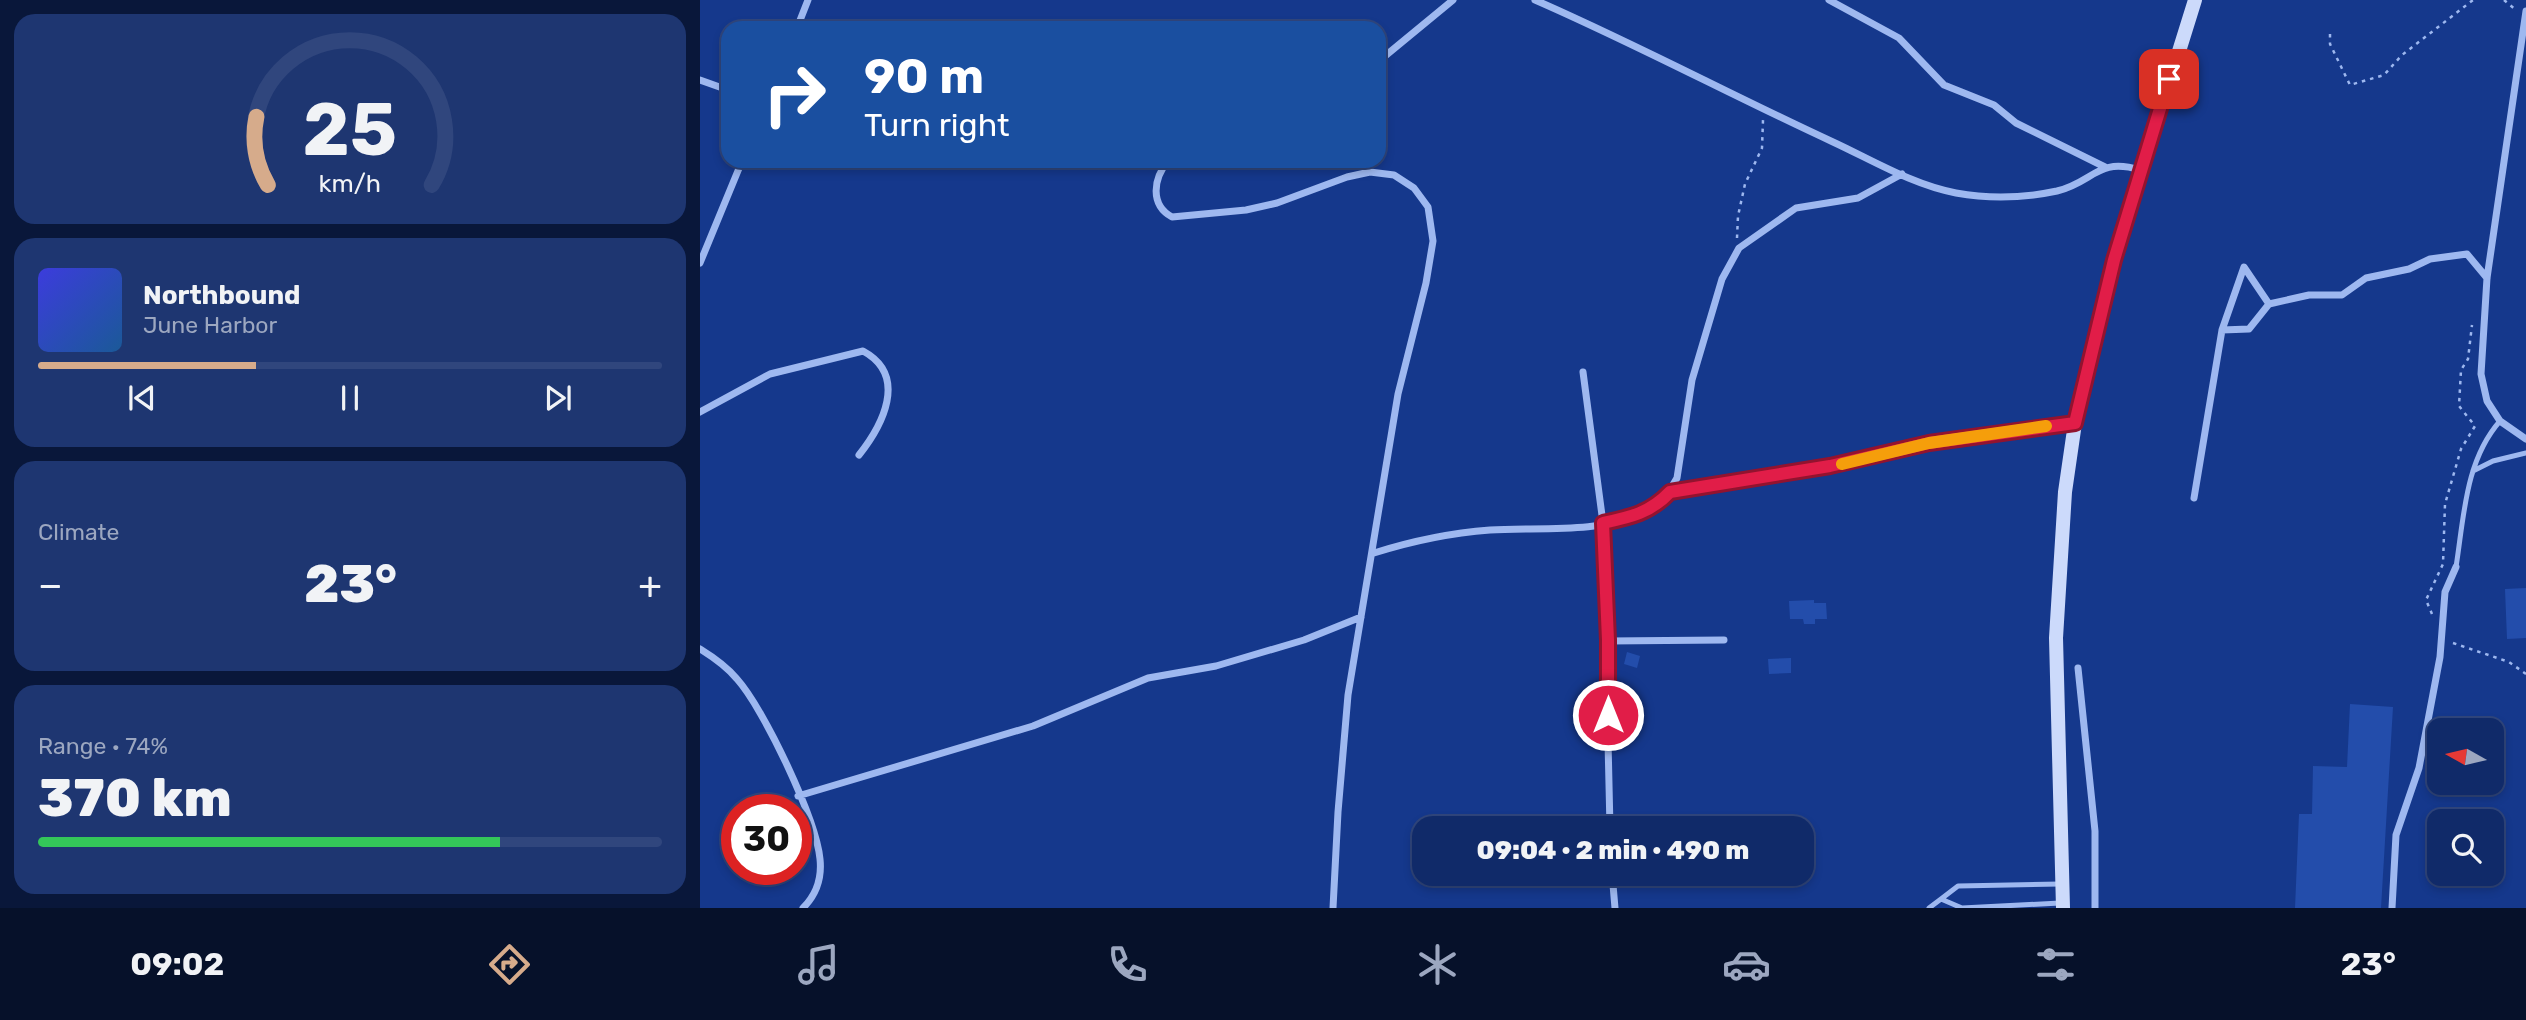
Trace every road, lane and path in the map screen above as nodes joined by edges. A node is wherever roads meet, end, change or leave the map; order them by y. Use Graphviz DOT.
graph roads {
  1 [pos="808,0"];
  2 [pos="1453,0"];
  3 [pos="1535,0"];
  4 [pos="1829,0"];
  5 [pos="2195,0"];
  6 [pos="2473,0"];
  7 [pos="2504,0"];
  8 [pos="2522,10"];
  9 [pos="800,21"];
  10 [pos="2330,34"];
  11 [pos="2524,37"];
  12 [pos="1386,55"];
  13 [pos="700,80"];
  14 [pos="721,88"];
  15 [pos="1762,110"];
  16 [pos="2106,167"];
  17 [pos="739,168"];
  18 [pos="1165,168"];
  19 [pos="2140,170"];
  20 [pos="1902,174"];
  21 [pos="1739,248"];
  22 [pos="700,263"];
  23 [pos="2487,278"];
  24 [pos="2269,304"];
  25 [pos="2472,324"];
  26 [pos="2222,330"];
  27 [pos="1583,372"];
  28 [pos="700,412"];
  29 [pos="2500,421"];
  30 [pos="2075,423"];
  31 [pos="2526,439"];
  32 [pos="2526,453"];
  33 [pos="859,455"];
  34 [pos="2473,471"];
  35 [pos="1670,492"];
  36 [pos="2194,498"];
  37 [pos="1603,523"];
  38 [pos="1374,553"];
  39 [pos="2456,567"];
  40 [pos="1361,617"];
  41 [pos="2441,639"];
  42 [pos="1608,640"];
  43 [pos="1724,640"];
  44 [pos="700,649"];
  45 [pos="2078,668"];
  46 [pos="2526,674"];
  47 [pos="797,794"];
  48 [pos="805,794"];
  49 [pos="1610,816"];
  50 [pos="812,828"];
  51 [pos="2063,884"];
  52 [pos="1613,886"];
  53 [pos="1941,899"];
  54 [pos="2062,906"];
  55 [pos="803,908"];
  56 [pos="1333,908"];
  57 [pos="1615,908"];
  58 [pos="1929,908"];
  59 [pos="2095,908"];
  60 [pos="2392,908"];
  1 -- 9 [label="street"];
  2 -- 12 [label="street"];
  3 -- 15 [label="street"];
  4 -- 16 [label="street"];
  5 -- 19 [label="main road"];
  6 -- 10 [label="path"];
  7 -- 8 [label="path"];
  8 -- 11 [label="street"];
  11 -- 23 [label="street"];
  13 -- 14 [label="street"];
  15 -- 20 [label="street"];
  15 -- 21 [label="path"];
  16 -- 19 [label="street"];
  16 -- 20 [label="street"];
  17 -- 22 [label="street"];
  18 -- 38 [label="street"];
  19 -- 30 [label="main road"];
  20 -- 21 [label="street"];
  21 -- 35 [label="street"];
  23 -- 24 [label="street"];
  23 -- 29 [label="street"];
  24 -- 26 [label="street"];
  24 -- 26 [label="street"];
  25 -- 41 [label="path"];
  26 -- 36 [label="street"];
  27 -- 37 [label="street"];
  28 -- 33 [label="street"];
  29 -- 31 [label="street"];
  29 -- 34 [label="lane"];
  30 -- 35 [label="street"];
  30 -- 51 [label="main road"];
  32 -- 34 [label="lane"];
  34 -- 39 [label="lane"];
  35 -- 37 [label="street"];
  37 -- 38 [label="street"];
  37 -- 42 [label="street"];
  38 -- 40 [label="street"];
  39 -- 41 [label="street"];
  40 -- 48 [label="street"];
  40 -- 56 [label="street"];
  41 -- 46 [label="path"];
  41 -- 60 [label="street"];
  42 -- 43 [label="street"];
  42 -- 49 [label="street"];
  44 -- 47 [label="street"];
  45 -- 59 [label="street"];
  50 -- 55 [label="street"];
  51 -- 53 [label="lane"];
  51 -- 54 [label="main road"];
  52 -- 57 [label="street"];
  53 -- 54 [label="lane"];
  53 -- 58 [label="lane"];
}
